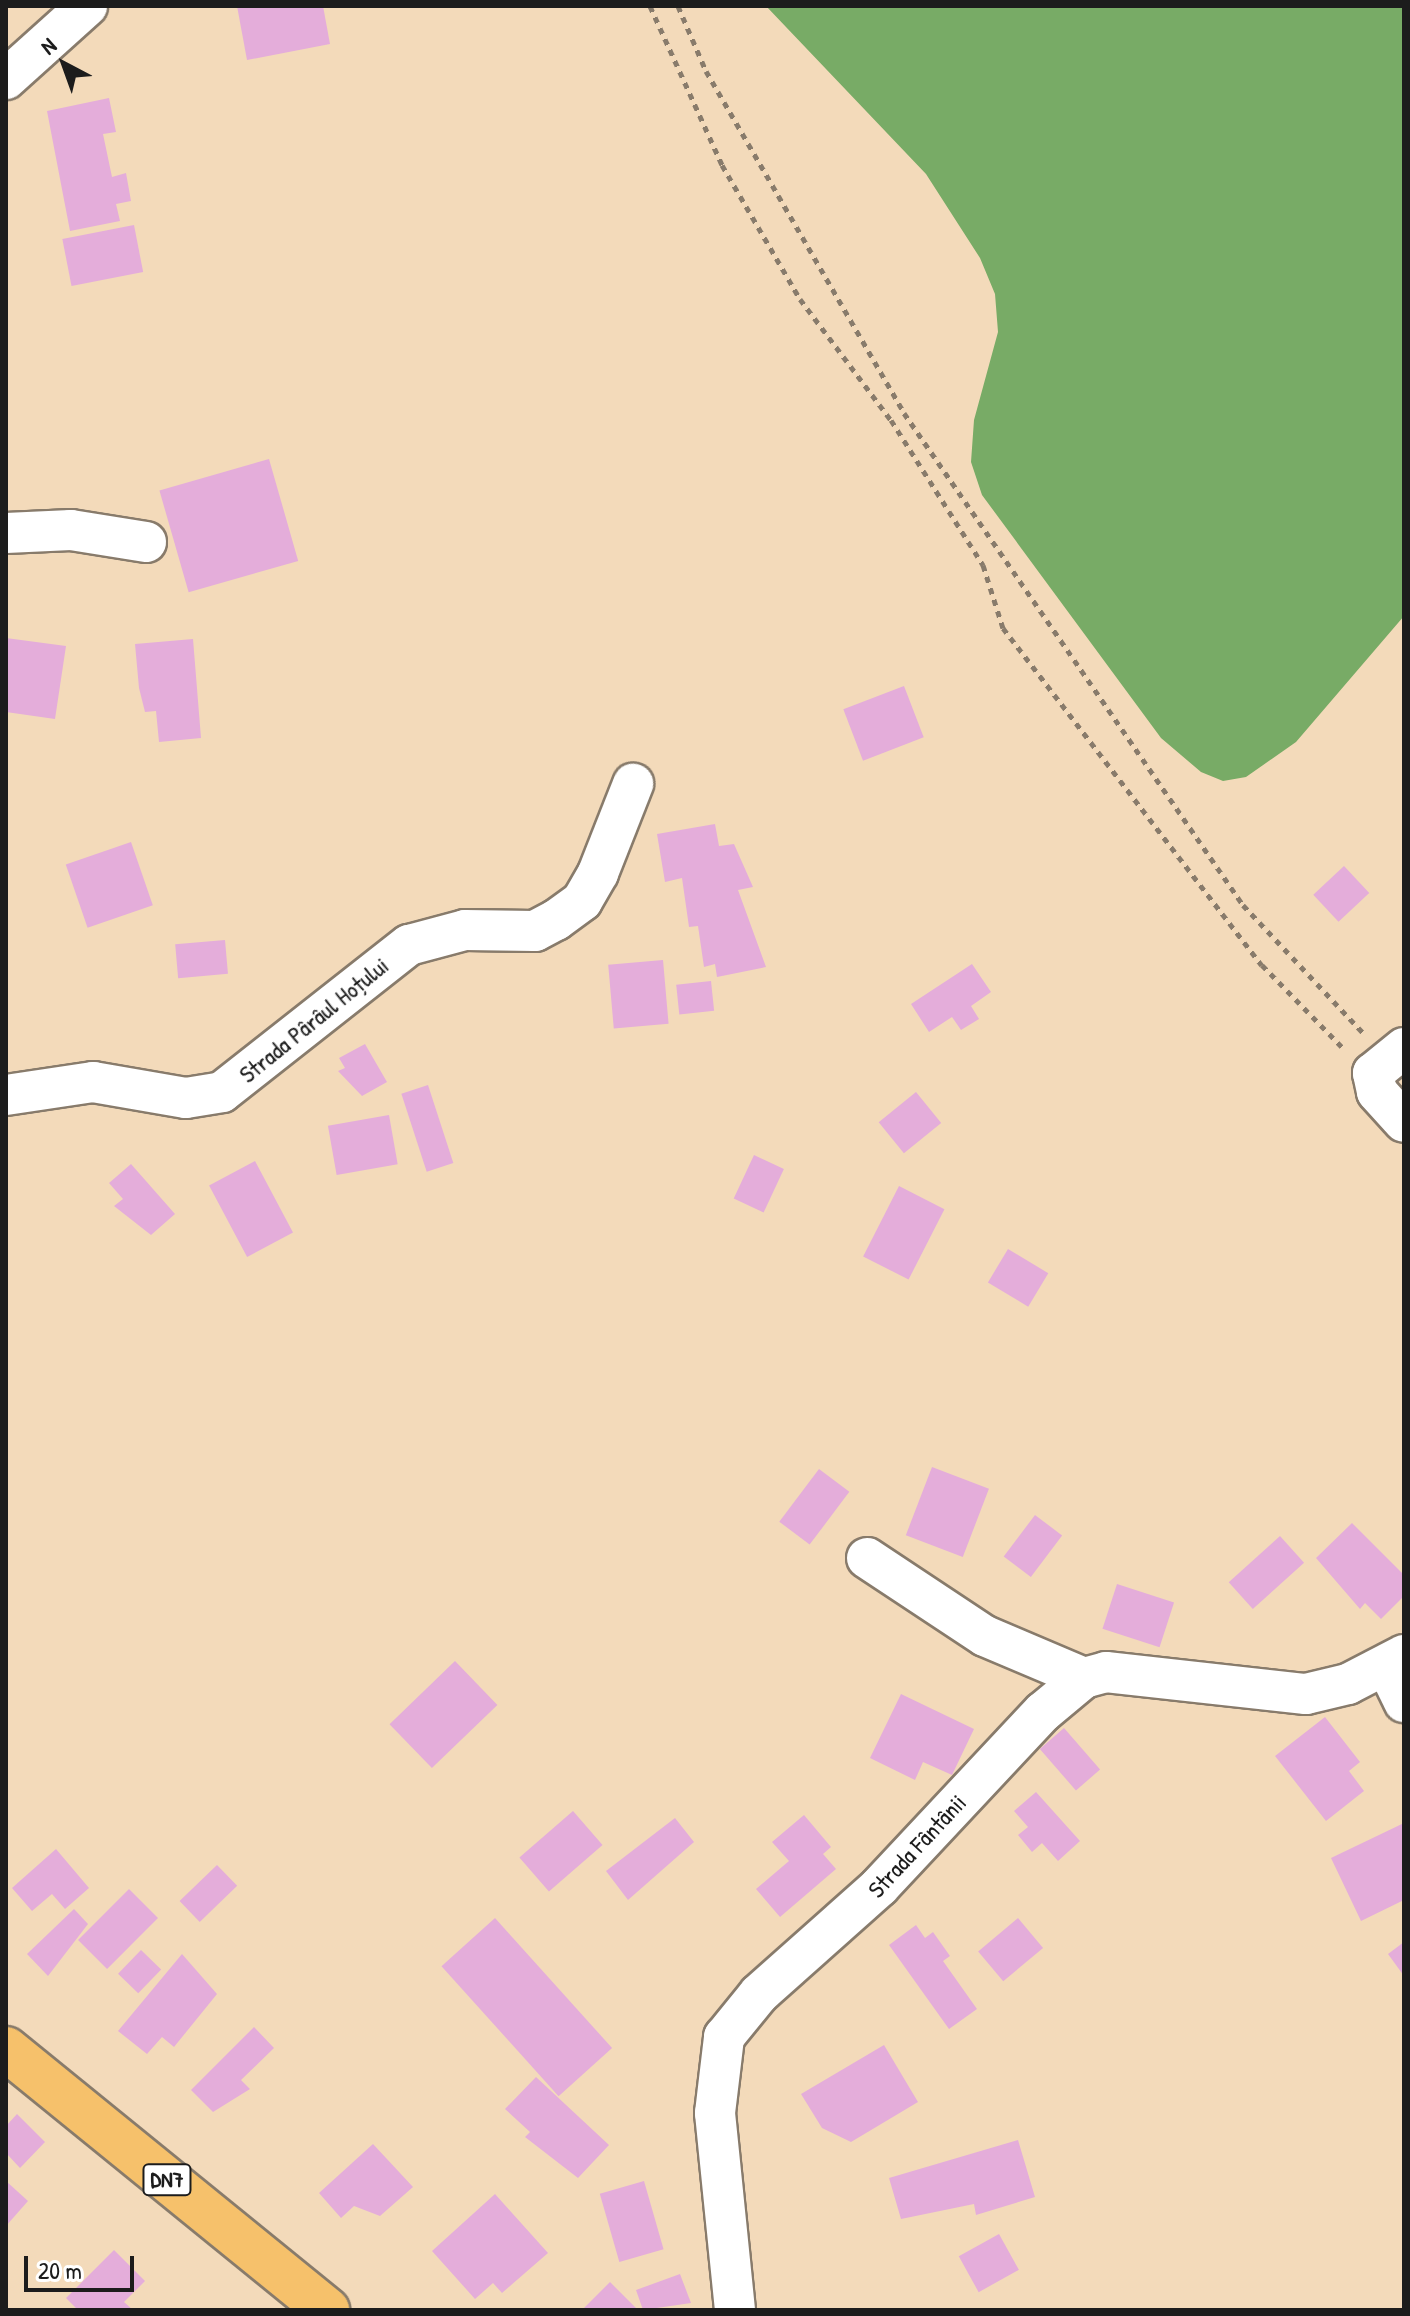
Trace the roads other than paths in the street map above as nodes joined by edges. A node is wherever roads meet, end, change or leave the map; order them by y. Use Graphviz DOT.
graph roads {
  1 [pos="87,6"];
  2 [pos="6,79"];
  3 [pos="6,533"];
  4 [pos="146,542"];
  5 [pos="633,784"];
  6 [pos="1387,1059"];
  7 [pos="6,1095"];
  8 [pos="1404,1122"];
  9 [pos="867,1558"];
  10 [pos="1395,1661"];
  11 [pos="1084,1678"];
  12 [pos="1404,1702"];
  13 [pos="6,2049"];
  14 [pos="744,2306"];
  15 [pos="327,2310"];
  1 -- 2 [label="street"];
  3 -- 4 [label="street"];
  5 -- 7 [label="street, Strada Pârâul Hoțului"];
  6 -- 8 [label="street"];
  9 -- 11 [label="street"];
  10 -- 11 [label="street"];
  10 -- 12 [label="street"];
  11 -- 14 [label="street, Strada Fântânii"];
  13 -- 15 [label="highway, DN7"];
}
